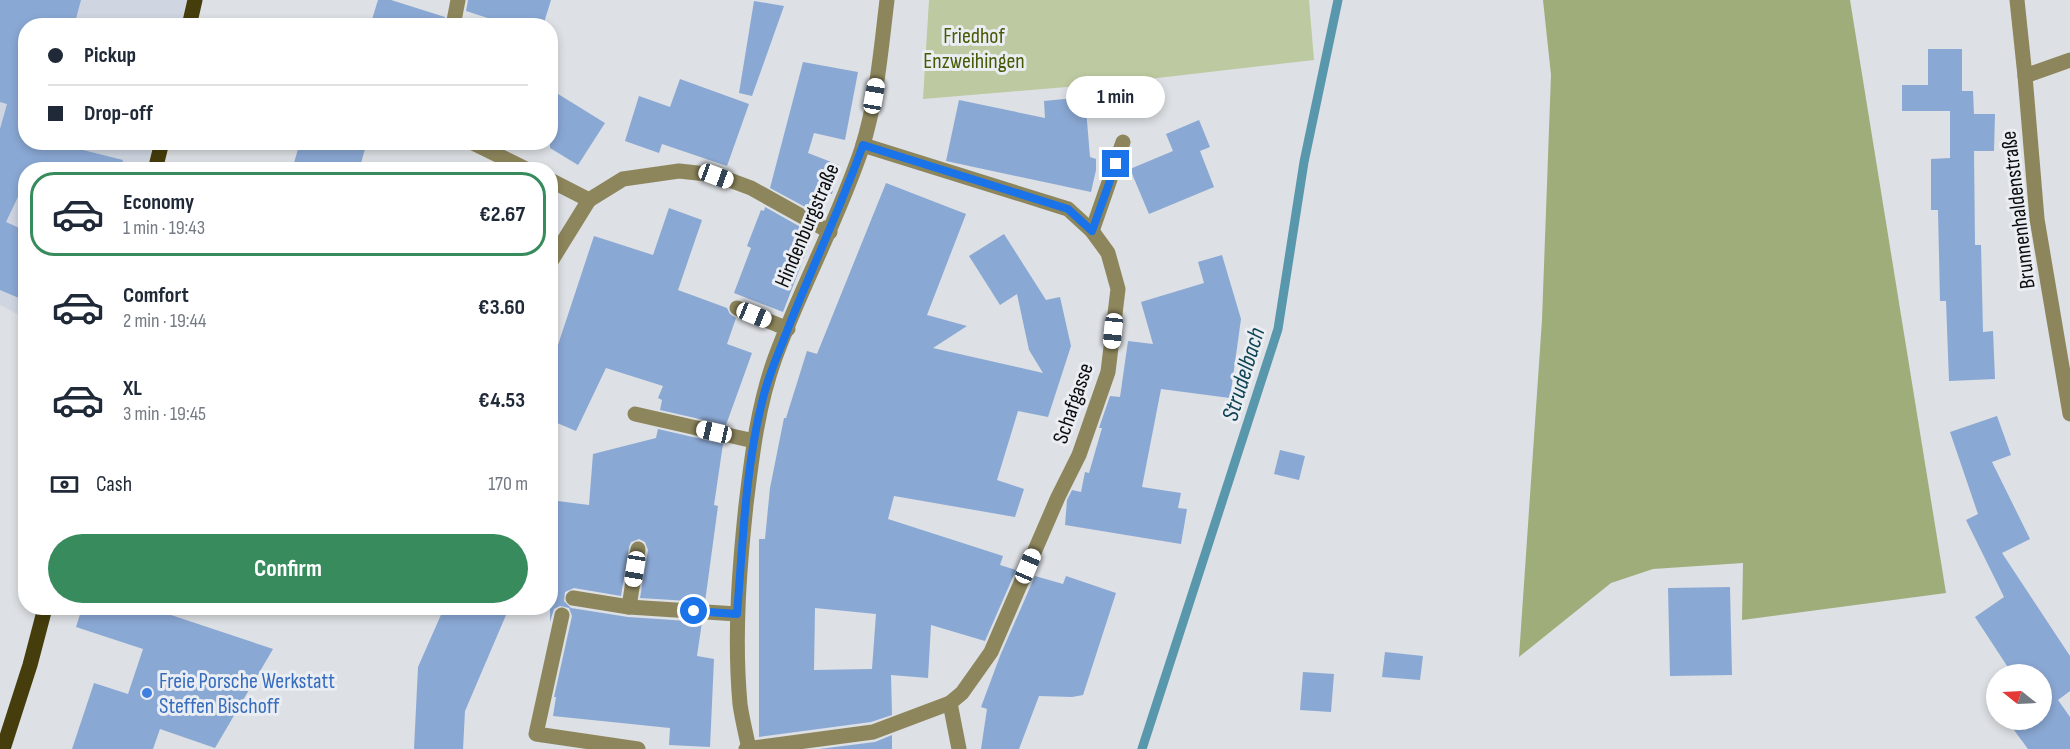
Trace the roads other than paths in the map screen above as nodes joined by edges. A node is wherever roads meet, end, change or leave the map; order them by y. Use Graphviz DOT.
graph roads {
  1 [pos="195,0"];
  2 [pos="458,0"];
  3 [pos="887,0"];
  4 [pos="2017,0"];
  5 [pos="191,18"];
  6 [pos="455,18"];
  7 [pos="2070,60"];
  8 [pos="2025,76"];
  9 [pos="1123,142"];
  10 [pos="863,145"];
  11 [pos="487,150"];
  12 [pos="512,162"];
  13 [pos="558,184"];
  14 [pos="589,200"];
  15 [pos="1092,231"];
  16 [pos="830,232"];
  17 [pos="558,250"];
  18 [pos="737,308"];
  19 [pos="788,329"];
  20 [pos="2068,393"];
  21 [pos="635,414"];
  22 [pos="2070,414"];
  23 [pos="754,441"];
  24 [pos="638,549"];
  25 [pos="573,598"];
  26 [pos="629,607"];
  27 [pos="737,614"];
  28 [pos="43,615"];
  29 [pos="562,615"];
  30 [pos="950,703"];
  31 [pos="535,742"];
  32 [pos="3,749"];
  33 [pos="638,749"];
  34 [pos="748,749"];
  35 [pos="959,749"];
  1 -- 5 [label="main road"];
  2 -- 6 [label="street"];
  3 -- 10 [label="street, Hindenburgstraße"];
  4 -- 8 [label="street, Brunnenhaldenstraße"];
  7 -- 8 [label="street"];
  8 -- 20 [label="street, Brunnenhaldenstraße"];
  9 -- 15 [label="street"];
  10 -- 15 [label="street, Schafgasse"];
  10 -- 16 [label="street, Hindenburgstraße"];
  11 -- 12 [label="street"];
  13 -- 14 [label="street"];
  14 -- 16 [label="street"];
  14 -- 17 [label="street"];
  15 -- 30 [label="street, Schafgasse"];
  16 -- 19 [label="street, Hindenburgstraße"];
  18 -- 19 [label="street"];
  19 -- 23 [label="street, Hindenburgstraße"];
  20 -- 22 [label="street, Brunnenhaldenstraße"];
  21 -- 23 [label="street"];
  23 -- 27 [label="street, Hindenburgstraße"];
  24 -- 26 [label="street"];
  25 -- 26 [label="street"];
  26 -- 27 [label="street"];
  27 -- 34 [label="street, Hindenburgstraße"];
  28 -- 32 [label="main road"];
  29 -- 31 [label="street"];
  30 -- 34 [label="street, Schafgasse"];
  30 -- 35 [label="street"];
  31 -- 33 [label="street"];
}
